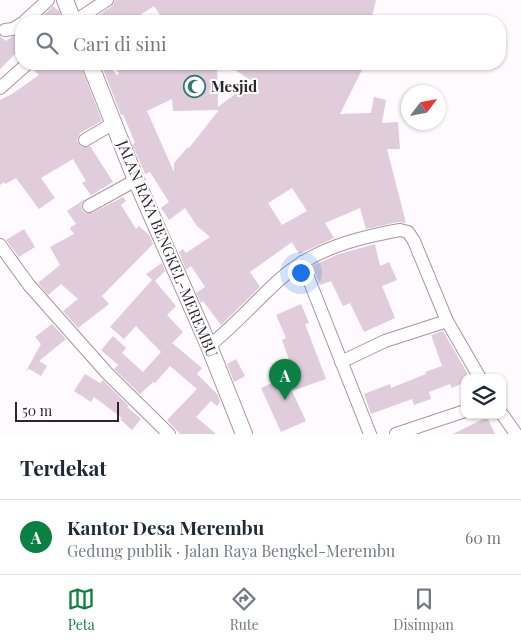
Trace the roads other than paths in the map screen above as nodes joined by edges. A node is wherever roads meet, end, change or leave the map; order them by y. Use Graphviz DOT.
graph roads {
  1 [pos="48,0"];
  2 [pos="65,0"];
  3 [pos="107,0"];
  4 [pos="31,15"];
  5 [pos="71,15"];
  6 [pos="83,15"];
  7 [pos="15,28"];
  8 [pos="5,30"];
  9 [pos="20,70"];
  10 [pos="92,70"];
  11 [pos="0,88"];
  12 [pos="114,124"];
  13 [pos="85,140"];
  14 [pos="136,180"];
  15 [pos="89,206"];
  16 [pos="0,245"];
  17 [pos="302,262"];
  18 [pos="447,321"];
  19 [pos="209,346"];
  20 [pos="342,362"];
  21 [pos="478,374"];
  22 [pos="461,412"];
  23 [pos="506,419"];
  24 [pos="169,434"];
  25 [pos="244,434"];
  26 [pos="370,434"];
  27 [pos="396,434"];
  28 [pos="516,434"];
  1 -- 4 [label="street"];
  2 -- 5 [label="street"];
  3 -- 6 [label="street"];
  7 -- 8 [label="street"];
  9 -- 11 [label="street"];
  10 -- 12 [label="street, JALAN RAYA BENGKEL-MEREMBU"];
  12 -- 13 [label="street"];
  12 -- 14 [label="street, JALAN RAYA BENGKEL-MEREMBU"];
  14 -- 15 [label="street"];
  14 -- 19 [label="street, JALAN RAYA BENGKEL-MEREMBU"];
  16 -- 24 [label="street"];
  17 -- 18 [label="street"];
  17 -- 19 [label="street"];
  17 -- 20 [label="street"];
  18 -- 20 [label="street"];
  18 -- 21 [label="street"];
  19 -- 25 [label="street, JALAN RAYA BENGKEL-MEREMBU"];
  20 -- 26 [label="street"];
  22 -- 27 [label="street"];
  23 -- 28 [label="street"];
}
